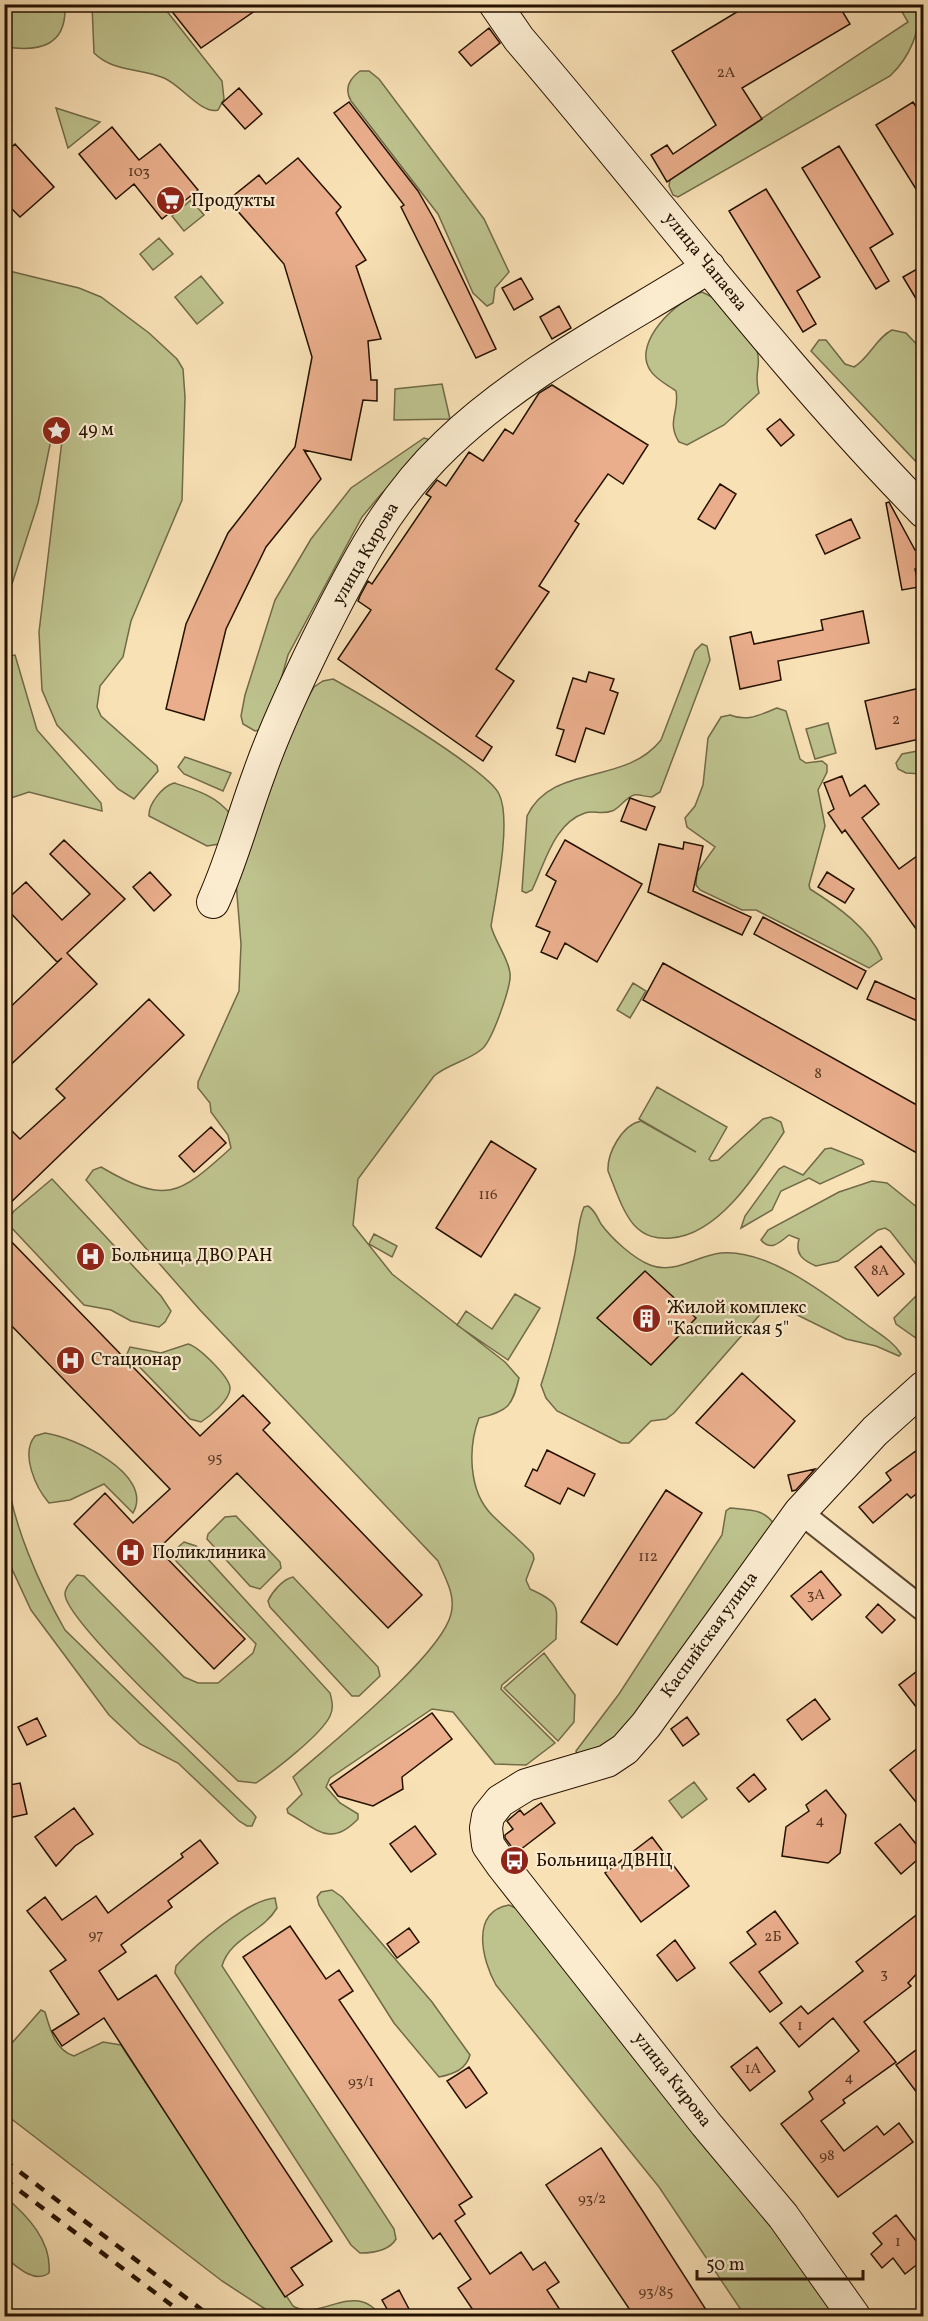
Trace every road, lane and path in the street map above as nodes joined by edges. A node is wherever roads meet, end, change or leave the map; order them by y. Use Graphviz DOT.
graph roads {
  1 [pos="495,4"];
  2 [pos="709,267"];
  3 [pos="924,512"];
  4 [pos="213,902"];
  5 [pos="924,1388"];
  6 [pos="800,1512"];
  7 [pos="924,1610"];
  8 [pos="488,1845"];
  9 [pos="854,2316"];
  1 -- 2 [label="street, улица Чапаева"];
  2 -- 3 [label="street, улица Чапаева"];
  2 -- 4 [label="street, улица Кирова"];
  5 -- 6 [label="street, Каспийская улица"];
  6 -- 7 [label="street"];
  6 -- 8 [label="street, Каспийская улица"];
  8 -- 9 [label="street, улица Кирова"];
}
